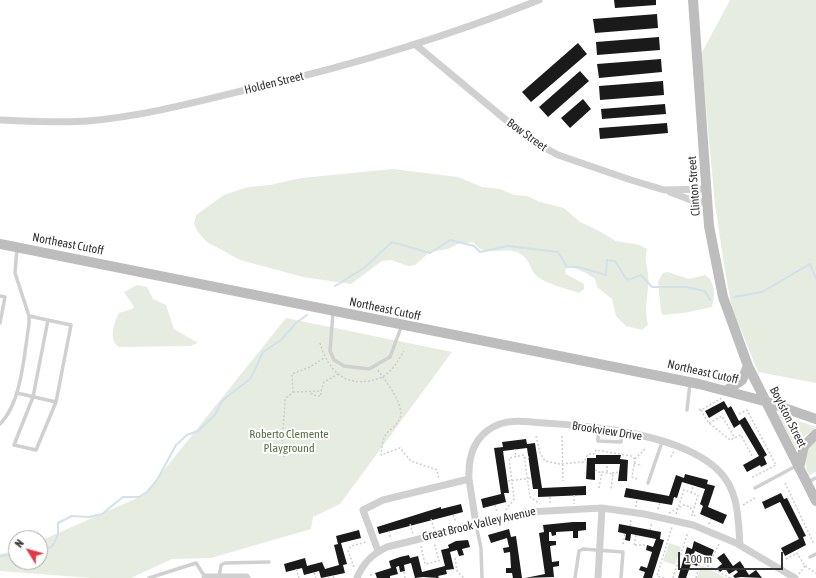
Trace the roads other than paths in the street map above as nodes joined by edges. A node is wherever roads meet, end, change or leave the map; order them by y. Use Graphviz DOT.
graph roads {
  1 [pos="539,0"];
  2 [pos="693,0"];
  3 [pos="416,45"];
  4 [pos="0,120"];
  5 [pos="658,188"];
  6 [pos="706,189"];
  7 [pos="707,202"];
  8 [pos="0,244"];
  9 [pos="17,247"];
  10 [pos="0,296"];
  11 [pos="333,311"];
  12 [pos="29,316"];
  13 [pos="48,320"];
  14 [pos="0,322"];
  15 [pos="402,325"];
  16 [pos="748,366"];
  17 [pos="690,382"];
  18 [pos="16,393"];
  19 [pos="725,394"];
  20 [pos="33,397"];
  21 [pos="764,401"];
  22 [pos="56,402"];
  23 [pos="687,410"];
  24 [pos="816,419"];
  25 [pos="0,424"];
  26 [pos="598,427"];
  27 [pos="622,431"];
  28 [pos="816,434"];
  29 [pos="662,442"];
  30 [pos="798,466"];
  31 [pos="816,478"];
  32 [pos="469,479"];
  33 [pos="648,483"];
  34 [pos="806,483"];
  35 [pos="755,488"];
  36 [pos="816,502"];
  37 [pos="602,508"];
  38 [pos="476,524"];
  39 [pos="740,545"];
  40 [pos="600,549"];
  41 [pos="378,550"];
  42 [pos="816,554"];
  43 [pos="810,557"];
  44 [pos="269,562"];
  45 [pos="148,578"];
  46 [pos="206,578"];
  47 [pos="219,578"];
  48 [pos="246,578"];
  49 [pos="357,578"];
  50 [pos="482,578"];
  51 [pos="575,578"];
  52 [pos="598,578"];
  53 [pos="621,578"];
  54 [pos="795,578"];
  1 -- 3 [label="street, Holden Street"];
  2 -- 6 [label="main road, Clinton Street"];
  3 -- 4 [label="street, Holden Street"];
  3 -- 5 [label="street, Bow Street"];
  5 -- 6 [label="street, Bow Street"];
  5 -- 7 [label="street, Bow Street"];
  6 -- 7 [label="main road, Clinton Street"];
  7 -- 16 [label="main road, Clinton Street"];
  8 -- 9 [label="main road, Northeast Cutoff"];
  9 -- 11 [label="main road, Northeast Cutoff"];
  9 -- 12 [label="lane"];
  10 -- 14 [label="lane"];
  11 -- 15 [label="main road, Northeast Cutoff"];
  11 -- 15 [label="lane"];
  12 -- 13 [label="lane"];
  12 -- 18 [label="lane"];
  13 -- 20 [label="lane"];
  13 -- 22 [label="lane"];
  15 -- 17 [label="main road, Northeast Cutoff"];
  16 -- 19 [label="main road"];
  16 -- 21 [label="main road, Boylston Street"];
  17 -- 19 [label="main road, Northeast Cutoff"];
  17 -- 23 [label="lane"];
  18 -- 20 [label="lane"];
  18 -- 25 [label="lane"];
  19 -- 21 [label="main road, Northeast Cutoff"];
  20 -- 22 [label="lane"];
  20 -- 22 [label="lane"];
  21 -- 24 [label="main road, Northeast Cutoff"];
  21 -- 30 [label="main road, Boylston Street"];
  26 -- 27 [label="street, Brookview Drive"];
  26 -- 27 [label="lane"];
  26 -- 32 [label="street, Brookview Drive"];
  27 -- 29 [label="street, Brookview Drive"];
  28 -- 30 [label="main road"];
  29 -- 33 [label="lane"];
  29 -- 39 [label="street, Brookview Drive"];
  30 -- 34 [label="main road, Boylston Street"];
  30 -- 35 [label="lane"];
  31 -- 34 [label="lane"];
  32 -- 38 [label="street, Brookview Drive"];
  32 -- 41 [label="street"];
  34 -- 36 [label="main road, Boylston Street"];
  37 -- 38 [label="street, Great Brook Valley Avenue"];
  37 -- 39 [label="street, Great Brook Valley Avenue"];
  37 -- 40 [label="street"];
  38 -- 41 [label="street, Great Brook Valley Avenue"];
  38 -- 50 [label="lane"];
  39 -- 54 [label="street, Great Brook Valley Avenue"];
  40 -- 51 [label="lane"];
  40 -- 52 [label="street"];
  40 -- 53 [label="lane"];
  41 -- 49 [label="street, Great Brook Valley Avenue"];
  42 -- 43 [label="lane"];
  44 -- 47 [label="lane"];
  45 -- 46 [label="lane"];
  46 -- 47 [label="street"];
  47 -- 48 [label="street"];
}
